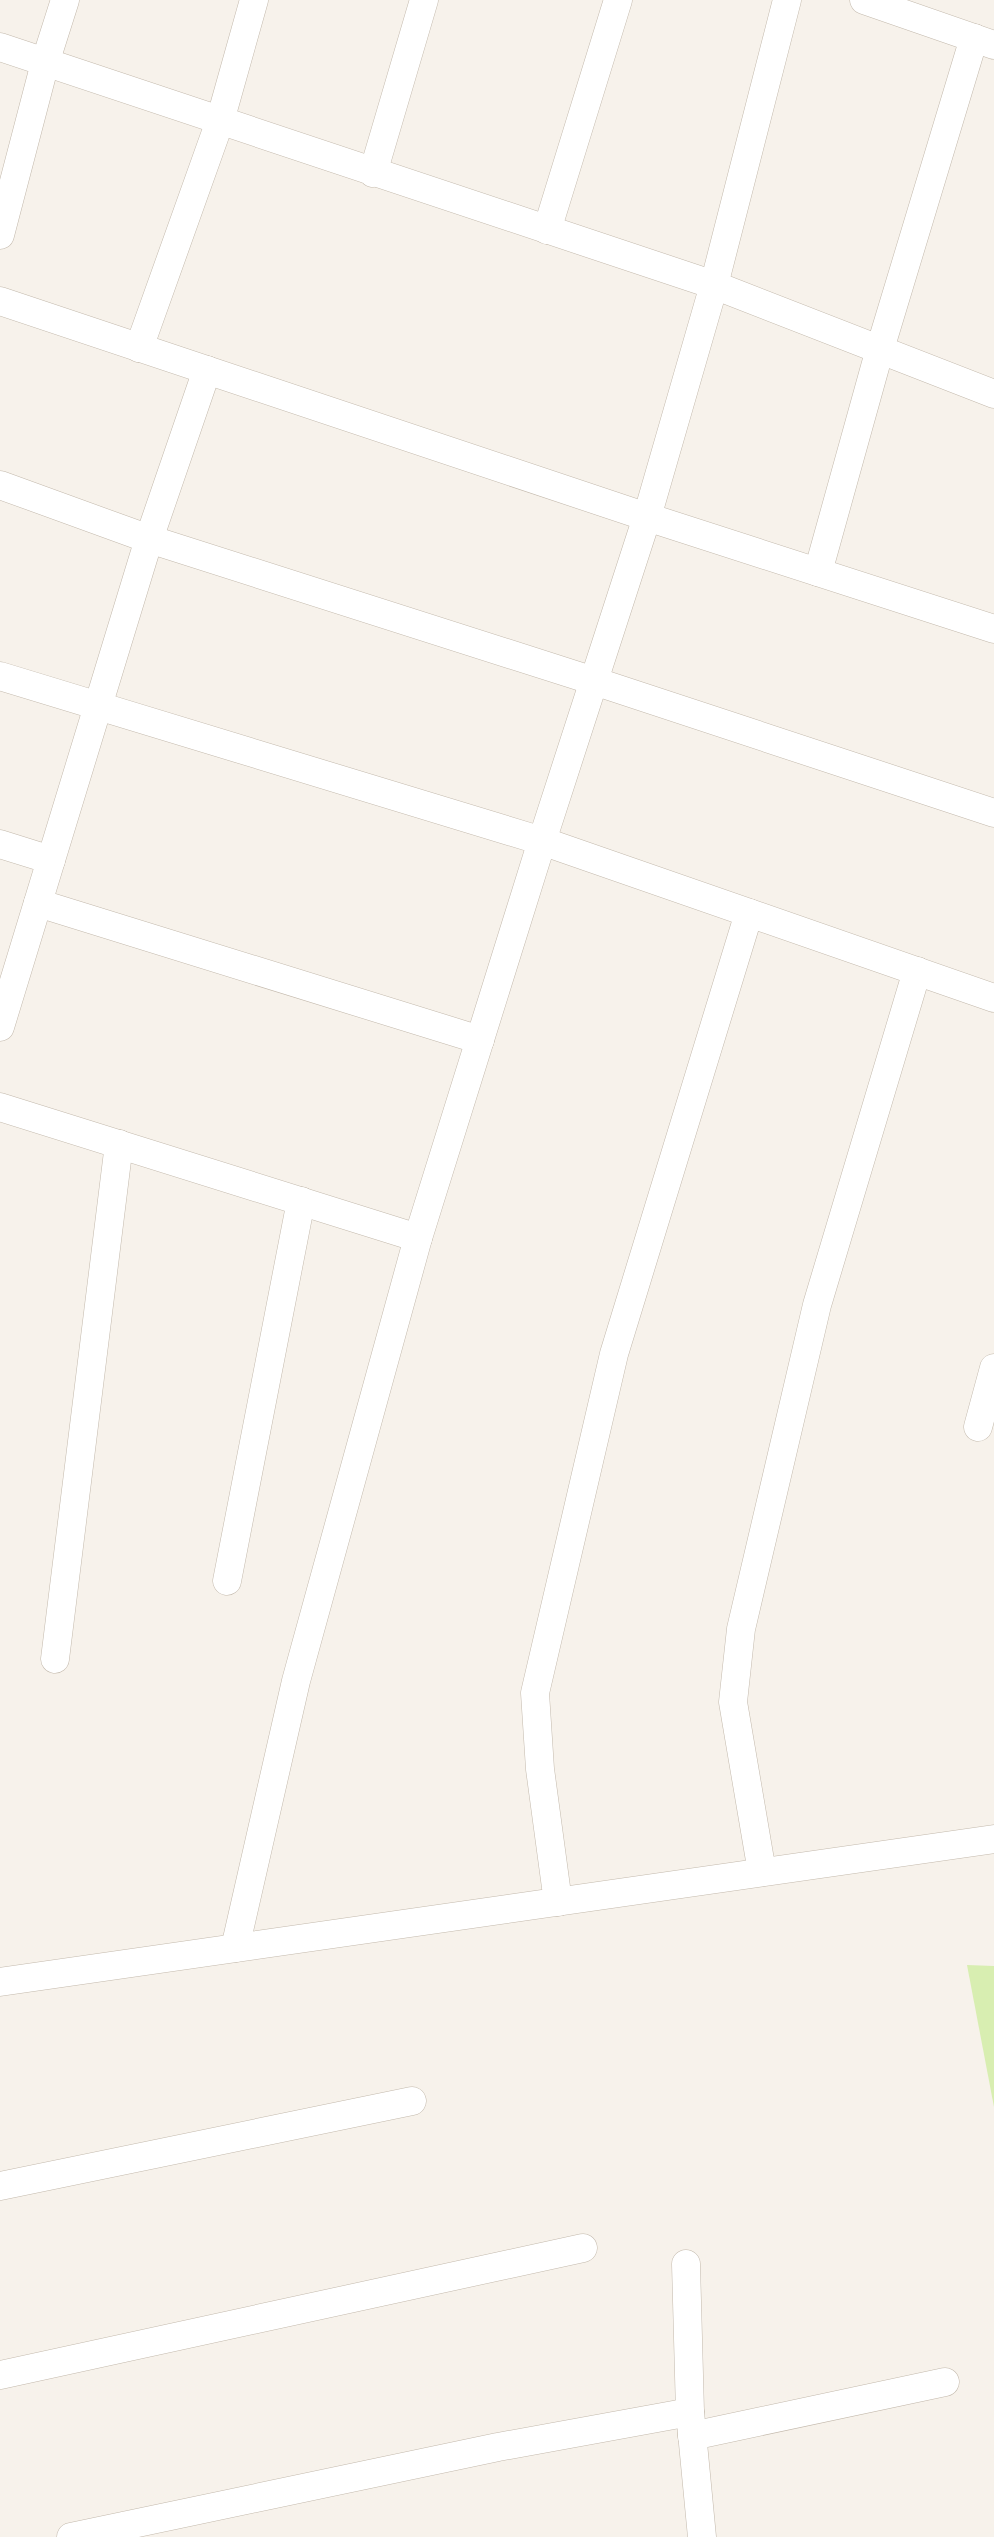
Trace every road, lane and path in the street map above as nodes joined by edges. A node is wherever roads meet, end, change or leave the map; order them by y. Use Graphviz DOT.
graph roads {
  1 [pos="65,0"];
  2 [pos="254,0"];
  3 [pos="424,0"];
  4 [pos="618,0"];
  5 [pos="787,0"];
  6 [pos="864,0"];
  7 [pos="984,41"];
  8 [pos="0,47"];
  9 [pos="45,62"];
  10 [pos="220,121"];
  11 [pos="373,173"];
  12 [pos="547,230"];
  13 [pos="0,235"];
  14 [pos="714,285"];
  15 [pos="0,301"];
  16 [pos="139,348"];
  17 [pos="880,349"];
  18 [pos="207,370"];
  19 [pos="994,394"];
  20 [pos="0,485"];
  21 [pos="647,517"];
  22 [pos="149,539"];
  23 [pos="818,572"];
  24 [pos="994,629"];
  25 [pos="0,676"];
  26 [pos="594,680"];
  27 [pos="98,706"];
  28 [pos="994,813"];
  29 [pos="542,841"];
  30 [pos="0,844"];
  31 [pos="52,860"];
  32 [pos="38,903"];
  33 [pos="749,913"];
  34 [pos="917,971"];
  35 [pos="994,998"];
  36 [pos="0,1027"];
  37 [pos="480,1040"];
  38 [pos="0,1107"];
  39 [pos="119,1144"];
  40 [pos="300,1201"];
  41 [pos="418,1238"];
  42 [pos="994,1368"];
  43 [pos="978,1427"];
  44 [pos="227,1581"];
  45 [pos="54,1659"];
  46 [pos="994,1839"];
  47 [pos="762,1872"];
  48 [pos="558,1902"];
  49 [pos="235,1948"];
  50 [pos="0,1982"];
  51 [pos="412,2101"];
  52 [pos="0,2186"];
  53 [pos="583,2248"];
  54 [pos="686,2264"];
  55 [pos="0,2375"];
  56 [pos="945,2382"];
  57 [pos="691,2424"];
  58 [pos="71,2537"];
  59 [pos="702,2537"];
  1 -- 9 [label="street"];
  2 -- 10 [label="street"];
  3 -- 11 [label="street"];
  4 -- 12 [label="street"];
  5 -- 14 [label="street"];
  6 -- 7 [label="street"];
  7 -- 17 [label="street"];
  8 -- 9 [label="street"];
  9 -- 10 [label="street"];
  9 -- 13 [label="street"];
  10 -- 11 [label="street"];
  10 -- 16 [label="street"];
  11 -- 12 [label="street"];
  12 -- 14 [label="street"];
  14 -- 17 [label="street"];
  14 -- 21 [label="street"];
  15 -- 16 [label="street"];
  16 -- 18 [label="street"];
  17 -- 19 [label="street"];
  17 -- 23 [label="street"];
  18 -- 21 [label="street"];
  18 -- 22 [label="street"];
  20 -- 22 [label="street"];
  21 -- 23 [label="street"];
  21 -- 26 [label="street"];
  22 -- 26 [label="street"];
  22 -- 27 [label="street"];
  23 -- 24 [label="street"];
  25 -- 27 [label="street"];
  26 -- 28 [label="street"];
  26 -- 29 [label="street"];
  27 -- 29 [label="street"];
  27 -- 31 [label="street"];
  29 -- 33 [label="street"];
  29 -- 37 [label="street"];
  30 -- 31 [label="street"];
  31 -- 32 [label="street"];
  32 -- 36 [label="street"];
  32 -- 37 [label="street"];
  33 -- 34 [label="street"];
  33 -- 48 [label="street"];
  34 -- 35 [label="street"];
  34 -- 47 [label="street"];
  37 -- 41 [label="street"];
  38 -- 39 [label="street"];
  39 -- 40 [label="street"];
  39 -- 45 [label="street"];
  40 -- 41 [label="street"];
  40 -- 44 [label="street"];
  41 -- 49 [label="street"];
  42 -- 43 [label="street"];
  46 -- 47 [label="street"];
  47 -- 48 [label="street"];
  48 -- 49 [label="street"];
  49 -- 50 [label="street"];
  51 -- 52 [label="street"];
  53 -- 55 [label="street"];
  54 -- 57 [label="street"];
  56 -- 57 [label="street"];
  57 -- 58 [label="street"];
  57 -- 59 [label="street"];
}
